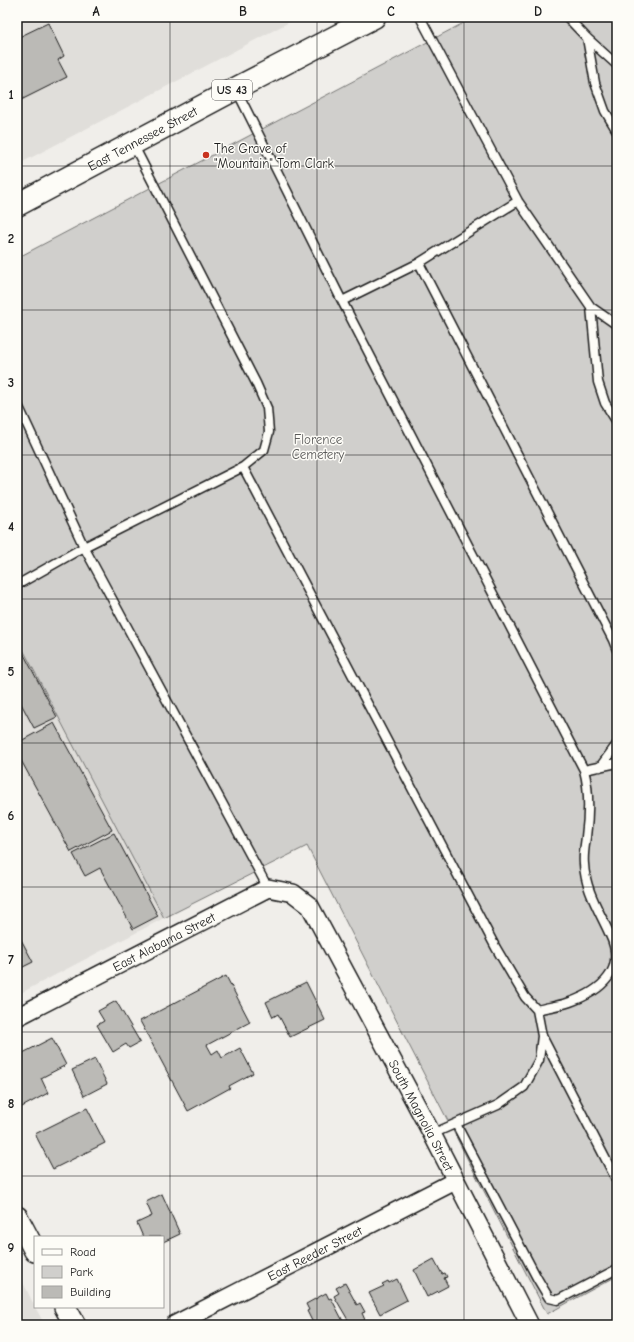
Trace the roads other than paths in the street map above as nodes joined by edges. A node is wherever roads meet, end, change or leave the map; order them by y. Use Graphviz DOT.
graph roads {
  1 [pos="374,17"];
  2 [pos="420,17"];
  3 [pos="567,17"];
  4 [pos="587,38"];
  5 [pos="617,65"];
  6 [pos="235,89"];
  7 [pos="617,131"];
  8 [pos="133,144"];
  9 [pos="518,201"];
  10 [pos="17,205"];
  11 [pos="419,263"];
  12 [pos="342,301"];
  13 [pos="591,307"];
  14 [pos="617,325"];
  15 [pos="17,403"];
  16 [pos="617,422"];
  17 [pos="244,467"];
  18 [pos="84,547"];
  19 [pos="17,585"];
  20 [pos="617,650"];
  21 [pos="617,744"];
  22 [pos="617,764"];
  23 [pos="600,767"];
  24 [pos="584,770"];
  25 [pos="268,888"];
  26 [pos="616,967"];
  27 [pos="537,1010"];
  28 [pos="17,1017"];
  29 [pos="542,1036"];
  30 [pos="456,1124"];
  31 [pos="432,1134"];
  32 [pos="455,1181"];
  33 [pos="617,1181"];
  34 [pos="17,1218"];
  35 [pos="34,1249"];
  36 [pos="617,1269"];
  37 [pos="66,1308"];
  38 [pos="74,1325"];
  39 [pos="174,1325"];
  40 [pos="530,1325"];
  1 -- 6 [label="highway, East Tennessee Street / US 43"];
  2 -- 9 [label="lane"];
  3 -- 4 [label="lane"];
  4 -- 5 [label="lane"];
  4 -- 7 [label="lane"];
  6 -- 8 [label="highway, East Tennessee Street / US 43"];
  6 -- 12 [label="lane"];
  8 -- 10 [label="highway, East Tennessee Street / US 43"];
  8 -- 17 [label="lane"];
  9 -- 11 [label="lane"];
  9 -- 13 [label="lane"];
  11 -- 12 [label="lane"];
  11 -- 20 [label="lane"];
  12 -- 24 [label="lane"];
  13 -- 14 [label="lane"];
  13 -- 16 [label="lane"];
  15 -- 18 [label="lane"];
  17 -- 18 [label="lane"];
  17 -- 27 [label="lane"];
  18 -- 19 [label="lane"];
  18 -- 25 [label="lane"];
  21 -- 23 [label="lane"];
  22 -- 23 [label="lane"];
  23 -- 24 [label="lane"];
  24 -- 26 [label="lane"];
  25 -- 28 [label="street, East Alabama Street"];
  25 -- 31 [label="street, South Magnolia Street"];
  26 -- 27 [label="lane"];
  27 -- 29 [label="lane"];
  29 -- 30 [label="lane"];
  29 -- 33 [label="lane"];
  30 -- 31 [label="lane"];
  30 -- 36 [label="lane"];
  31 -- 32 [label="street, South Magnolia Street"];
  32 -- 39 [label="street, East Reeder Street"];
  32 -- 40 [label="street, South Magnolia Street"];
  34 -- 35 [label="street"];
  37 -- 38 [label="street"];
}
